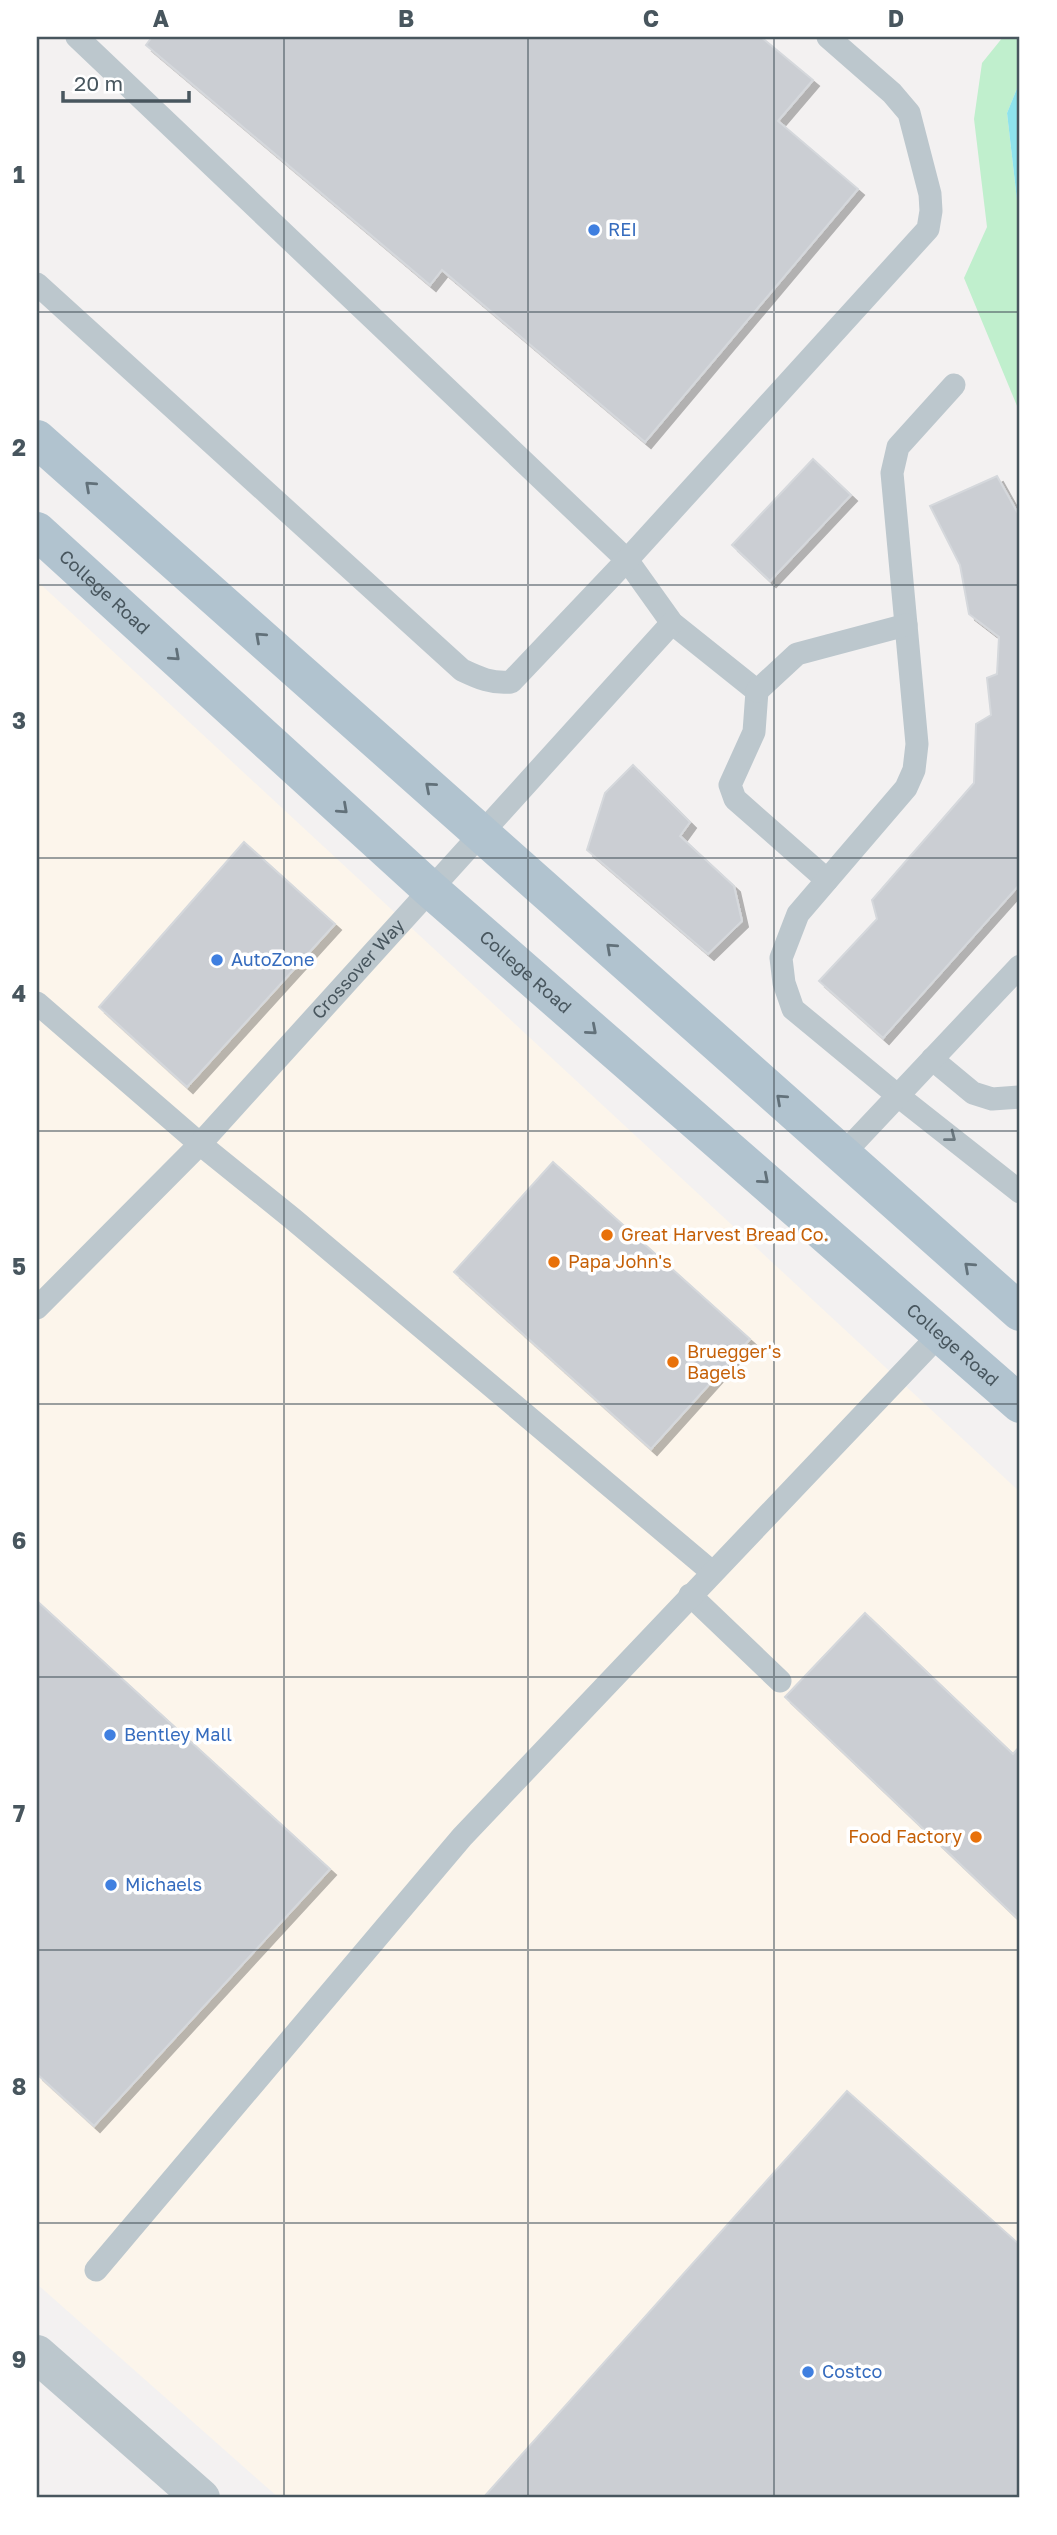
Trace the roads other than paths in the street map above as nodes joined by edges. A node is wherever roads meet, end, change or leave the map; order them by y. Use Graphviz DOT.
graph roads {
  1 [pos="77,37"];
  2 [pos="828,37"];
  3 [pos="37,284"];
  4 [pos="954,385"];
  5 [pos="37,439"];
  6 [pos="37,530"];
  7 [pos="627,560"];
  8 [pos="672,623"];
  9 [pos="906,625"];
  10 [pos="757,691"];
  11 [pos="481,832"];
  12 [pos="827,880"];
  13 [pos="430,889"];
  14 [pos="1018,971"];
  15 [pos="37,1003"];
  16 [pos="932,1059"];
  17 [pos="897,1095"];
  18 [pos="1020,1097"];
  19 [pos="200,1144"];
  20 [pos="843,1154"];
  21 [pos="1020,1192"];
  22 [pos="37,1308"];
  23 [pos="1020,1312"];
  24 [pos="941,1333"];
  25 [pos="1020,1404"];
  26 [pos="712,1572"];
  27 [pos="690,1595"];
  28 [pos="780,1681"];
  29 [pos="96,2270"];
  30 [pos="37,2354"];
  31 [pos="201,2498"];
  1 -- 7 [label="lane"];
  2 -- 7 [label="lane"];
  3 -- 7 [label="lane"];
  4 -- 9 [label="lane"];
  11 -- 5 [label="main road, one-way"];
  6 -- 13 [label="main road, College Road, one-way"];
  7 -- 8 [label="lane"];
  8 -- 10 [label="lane"];
  8 -- 11 [label="lane, Crossover Way"];
  9 -- 10 [label="lane"];
  9 -- 12 [label="lane"];
  10 -- 12 [label="lane"];
  11 -- 13 [label="lane, Crossover Way"];
  20 -- 11 [label="main road, one-way"];
  12 -- 17 [label="lane"];
  13 -- 19 [label="lane, Crossover Way"];
  13 -- 24 [label="main road, College Road, one-way"];
  14 -- 16 [label="lane"];
  15 -- 19 [label="lane"];
  16 -- 17 [label="lane"];
  16 -- 18 [label="lane"];
  17 -- 20 [label="lane"];
  17 -- 21 [label="lane, one-way"];
  19 -- 22 [label="lane, Crossover Way"];
  19 -- 26 [label="lane"];
  23 -- 20 [label="main road, one-way"];
  24 -- 25 [label="main road, College Road"];
  24 -- 26 [label="lane"];
  26 -- 27 [label="lane"];
  27 -- 28 [label="lane"];
  27 -- 29 [label="lane"];
  30 -- 31 [label="street"];
}
